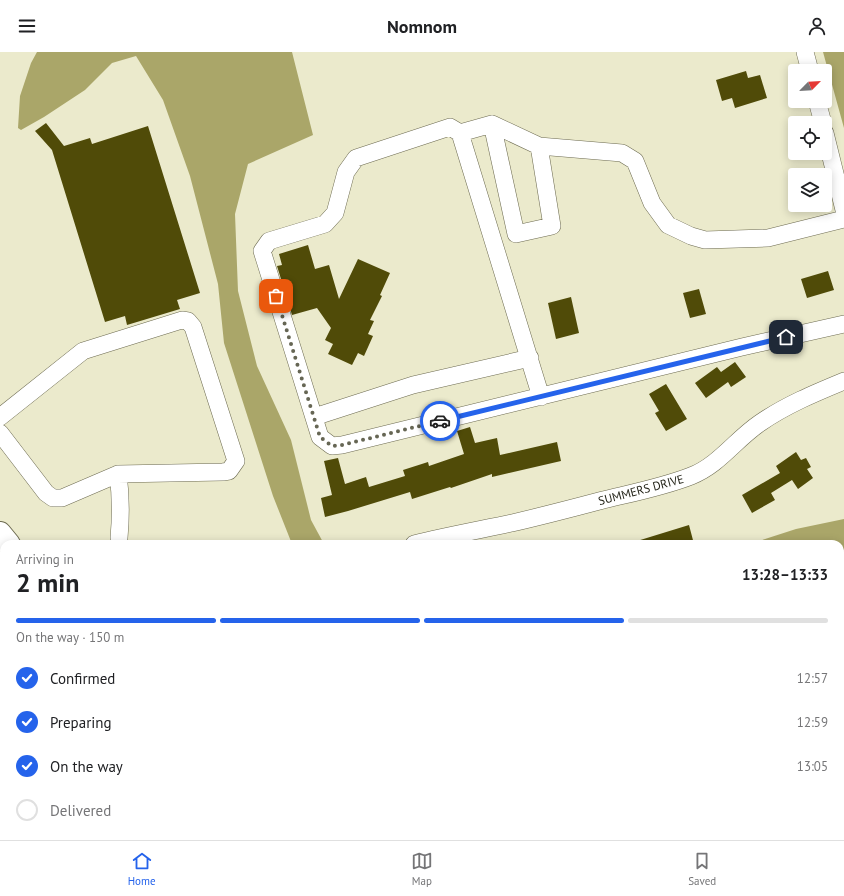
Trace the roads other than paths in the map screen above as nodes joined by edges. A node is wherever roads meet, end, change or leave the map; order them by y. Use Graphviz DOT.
graph roads {
  1 [pos="805,52"];
  2 [pos="808,64"];
  3 [pos="492,124"];
  4 [pos="460,133"];
  5 [pos="539,146"];
  6 [pos="832,160"];
  7 [pos="844,210"];
  8 [pos="844,219"];
  9 [pos="844,324"];
  10 [pos="530,358"];
  11 [pos="844,381"];
  12 [pos="541,396"];
  13 [pos="0,417"];
  14 [pos="314,417"];
  15 [pos="0,433"];
  16 [pos="118,474"];
  17 [pos="119,538"];
  18 [pos="431,540"];
  1 -- 2 [label="street"];
  3 -- 4 [label="street"];
  3 -- 5 [label="street"];
  3 -- 5 [label="street"];
  4 -- 10 [label="street"];
  4 -- 14 [label="street"];
  5 -- 8 [label="street"];
  6 -- 7 [label="street"];
  9 -- 12 [label="street"];
  10 -- 12 [label="street"];
  10 -- 14 [label="street"];
  11 -- 18 [label="street, SUMMERS DRIVE"];
  12 -- 14 [label="street"];
  13 -- 16 [label="street"];
  15 -- 16 [label="street"];
  16 -- 17 [label="street"];
}
